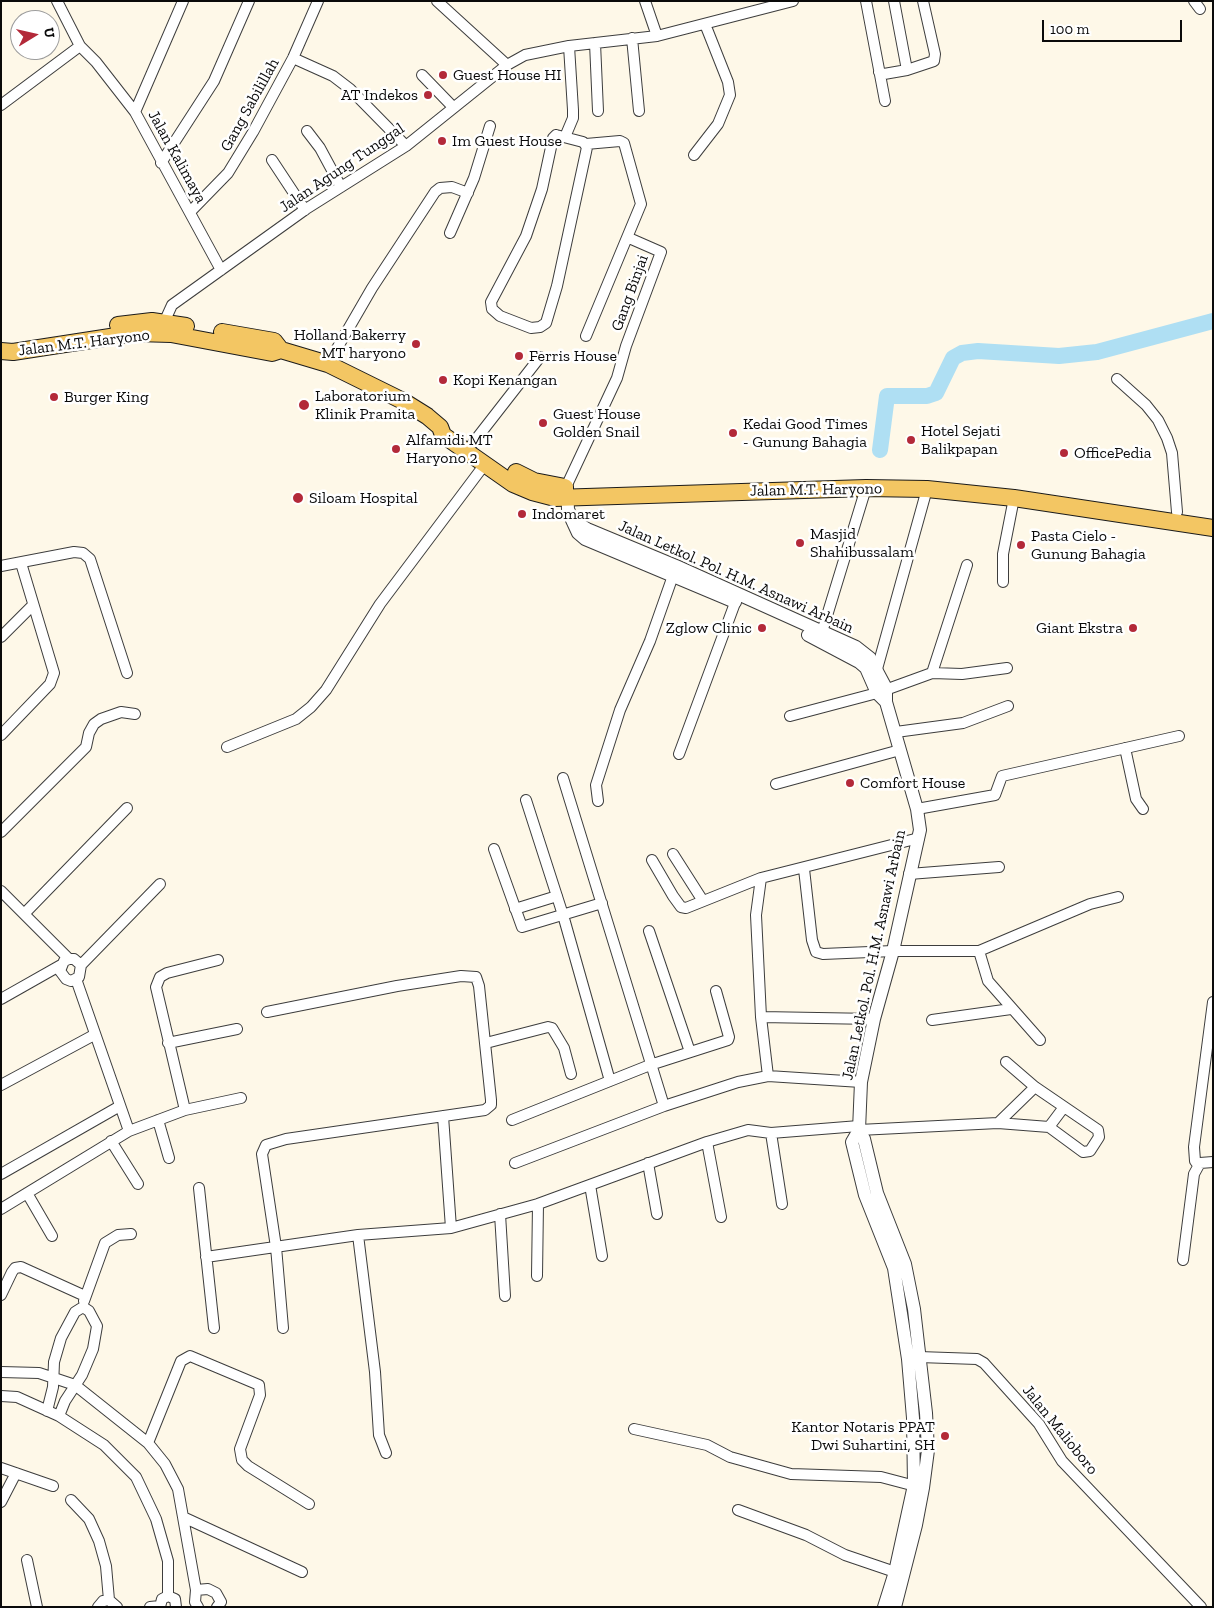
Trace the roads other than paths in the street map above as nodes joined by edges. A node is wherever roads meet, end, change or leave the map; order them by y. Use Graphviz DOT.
graph roads {
  1 [pos="58,1"];
  2 [pos="183,1"];
  3 [pos="249,1"];
  4 [pos="318,1"];
  5 [pos="644,1"];
  6 [pos="793,1"];
  7 [pos="866,1"];
  8 [pos="894,1"];
  9 [pos="923,1"];
  10 [pos="438,2"];
  11 [pos="705,24"];
  12 [pos="657,36"];
  13 [pos="632,38"];
  14 [pos="595,43"];
  15 [pos="80,46"];
  16 [pos="569,46"];
  17 [pos="293,58"];
  18 [pos="507,65"];
  19 [pos="907,70"];
  20 [pos="879,72"];
  21 [pos="422,75"];
  22 [pos="885,101"];
  23 [pos="1,105"];
  24 [pos="453,107"];
  25 [pos="598,111"];
  26 [pos="640,111"];
  27 [pos="135,112"];
  28 [pos="490,126"];
  29 [pos="307,131"];
  30 [pos="565,137"];
  31 [pos="586,144"];
  32 [pos="406,146"];
  33 [pos="694,155"];
  34 [pos="272,160"];
  35 [pos="161,162"];
  36 [pos="341,187"];
  37 [pos="468,193"];
  38 [pos="305,210"];
  39 [pos="190,212"];
  40 [pos="450,234"];
  41 [pos="629,238"];
  42 [pos="221,270"];
  43 [pos="162,328"];
  44 [pos="586,336"];
  45 [pos="3,351"];
  46 [pos="540,357"];
  47 [pos="328,364"];
  48 [pos="1117,379"];
  49 [pos="440,427"];
  50 [pos="472,443"];
  51 [pos="485,464"];
  52 [pos="872,485"];
  53 [pos="926,489"];
  54 [pos="567,493"];
  55 [pos="1014,498"];
  56 [pos="1177,512"];
  57 [pos="1213,518"];
  58 [pos="1213,528"];
  59 [pos="21,562"];
  60 [pos="967,565"];
  61 [pos="1,566"];
  62 [pos="675,571"];
  63 [pos="1002,582"];
  64 [pos="735,603"];
  65 [pos="33,605"];
  66 [pos="1,637"];
  67 [pos="821,637"];
  68 [pos="1007,668"];
  69 [pos="877,669"];
  70 [pos="128,673"];
  71 [pos="929,673"];
  72 [pos="883,694"];
  73 [pos="1008,706"];
  74 [pos="135,714"];
  75 [pos="790,716"];
  76 [pos="896,732"];
  77 [pos="1,735"];
  78 [pos="1179,736"];
  79 [pos="227,747"];
  80 [pos="1126,748"];
  81 [pos="900,750"];
  82 [pos="679,754"];
  83 [pos="564,778"];
  84 [pos="776,784"];
  85 [pos="526,800"];
  86 [pos="598,801"];
  87 [pos="127,808"];
  88 [pos="917,809"];
  89 [pos="1143,809"];
  90 [pos="1,832"];
  91 [pos="919,838"];
  92 [pos="494,849"];
  93 [pos="673,854"];
  94 [pos="652,860"];
  95 [pos="999,867"];
  96 [pos="804,869"];
  97 [pos="909,874"];
  98 [pos="761,878"];
  99 [pos="160,884"];
  100 [pos="557,896"];
  101 [pos="3,897"];
  102 [pos="1118,897"];
  103 [pos="703,901"];
  104 [pos="602,903"];
  105 [pos="515,909"];
  106 [pos="24,914"];
  107 [pos="563,915"];
  108 [pos="649,931"];
  109 [pos="893,951"];
  110 [pos="979,951"];
  111 [pos="218,960"];
  112 [pos="65,962"];
  113 [pos="80,965"];
  114 [pos="76,979"];
  115 [pos="716,991"];
  116 [pos="1,999"];
  117 [pos="1213,1002"];
  118 [pos="1011,1009"];
  119 [pos="267,1012"];
  120 [pos="761,1017"];
  121 [pos="874,1019"];
  122 [pos="932,1020"];
  123 [pos="237,1029"];
  124 [pos="94,1035"];
  125 [pos="1040,1040"];
  126 [pos="168,1043"];
  127 [pos="486,1044"];
  128 [pos="690,1052"];
  129 [pos="1006,1062"];
  130 [pos="650,1065"];
  131 [pos="571,1074"];
  132 [pos="768,1076"];
  133 [pos="610,1081"];
  134 [pos="861,1082"];
  135 [pos="1,1084"];
  136 [pos="1035,1087"];
  137 [pos="241,1098"];
  138 [pos="120,1106"];
  139 [pos="664,1106"];
  140 [pos="1064,1107"];
  141 [pos="185,1110"];
  142 [pos="443,1116"];
  143 [pos="158,1120"];
  144 [pos="512,1120"];
  145 [pos="998,1123"];
  146 [pos="1049,1127"];
  147 [pos="859,1128"];
  148 [pos="129,1132"];
  149 [pos="772,1132"];
  150 [pos="111,1141"];
  151 [pos="707,1142"];
  152 [pos="169,1158"];
  153 [pos="1213,1162"];
  154 [pos="648,1163"];
  155 [pos="515,1164"];
  156 [pos="1198,1165"];
  157 [pos="1,1174"];
  158 [pos="138,1184"];
  159 [pos="590,1185"];
  160 [pos="199,1188"];
  161 [pos="26,1193"];
  162 [pos="538,1204"];
  163 [pos="782,1204"];
  164 [pos="1,1209"];
  165 [pos="500,1214"];
  166 [pos="657,1214"];
  167 [pos="721,1217"];
  168 [pos="451,1228"];
  169 [pos="131,1234"];
  170 [pos="52,1236"];
  171 [pos="358,1236"];
  172 [pos="276,1247"];
  173 [pos="602,1256"];
  174 [pos="206,1257"];
  175 [pos="1183,1260"];
  176 [pos="537,1276"];
  177 [pos="1,1295"];
  178 [pos="85,1296"];
  179 [pos="505,1296"];
  180 [pos="83,1307"];
  181 [pos="214,1328"];
  182 [pos="283,1328"];
  183 [pos="919,1357"];
  184 [pos="1,1372"];
  185 [pos="54,1376"];
  186 [pos="75,1385"];
  187 [pos="1,1396"];
  188 [pos="47,1411"];
  189 [pos="59,1416"];
  190 [pos="634,1429"];
  191 [pos="148,1443"];
  192 [pos="386,1453"];
  193 [pos="1,1468"];
  194 [pos="16,1473"];
  195 [pos="53,1486"];
  196 [pos="918,1486"];
  197 [pos="71,1500"];
  198 [pos="1,1502"];
  199 [pos="309,1504"];
  200 [pos="738,1510"];
  201 [pos="183,1517"];
  202 [pos="27,1560"];
  203 [pos="302,1572"];
  204 [pos="895,1572"];
  205 [pos="196,1590"];
  206 [pos="168,1596"];
  207 [pos="113,1603"];
  208 [pos="157,1606"];
  209 [pos="37,1607"];
  210 [pos="98,1607"];
  211 [pos="176,1607"];
  212 [pos="198,1607"];
  213 [pos="217,1607"];
  214 [pos="884,1607"];
  215 [pos="895,1607"];
  216 [pos="1201,1607"];
  1 -- 15 [label="street"];
  2 -- 27 [label="street, Jalan Kalimaya"];
  3 -- 35 [label="street"];
  4 -- 17 [label="street, Gang Sabilillah"];
  5 -- 12 [label="street"];
  6 -- 11 [label="street, Jalan Agung Tunggal"];
  7 -- 20 [label="street"];
  8 -- 19 [label="street"];
  9 -- 19 [label="street"];
  10 -- 18 [label="street"];
  11 -- 12 [label="street, Jalan Agung Tunggal"];
  11 -- 33 [label="street"];
  12 -- 13 [label="street, Jalan Agung Tunggal"];
  13 -- 14 [label="street, Jalan Agung Tunggal"];
  13 -- 26 [label="street"];
  14 -- 16 [label="street, Jalan Agung Tunggal"];
  14 -- 25 [label="street"];
  15 -- 23 [label="street"];
  15 -- 27 [label="street"];
  16 -- 18 [label="street, Jalan Agung Tunggal"];
  16 -- 30 [label="street"];
  17 -- 32 [label="street"];
  17 -- 39 [label="street, Gang Sabilillah"];
  18 -- 24 [label="street, Jalan Agung Tunggal"];
  19 -- 20 [label="street"];
  20 -- 22 [label="street"];
  21 -- 24 [label="street"];
  24 -- 32 [label="street, Jalan Agung Tunggal"];
  27 -- 35 [label="street, Jalan Kalimaya"];
  28 -- 37 [label="street"];
  29 -- 36 [label="street"];
  30 -- 31 [label="street"];
  30 -- 31 [label="street"];
  31 -- 41 [label="street"];
  32 -- 36 [label="street, Jalan Agung Tunggal"];
  34 -- 38 [label="street"];
  35 -- 39 [label="street, Jalan Kalimaya"];
  36 -- 38 [label="street, Jalan Agung Tunggal"];
  37 -- 40 [label="street"];
  37 -- 47 [label="street"];
  38 -- 42 [label="street, Jalan Agung Tunggal"];
  39 -- 42 [label="street, Jalan Kalimaya"];
  41 -- 44 [label="street"];
  41 -- 54 [label="street, Gang Binjai"];
  42 -- 43 [label="street, Jalan Agung Tunggal"];
  43 -- 45 [label="main road, Jalan M.T. Haryono"];
  43 -- 47 [label="main road, Jalan M.T. Haryono"];
  46 -- 50 [label="street"];
  47 -- 49 [label="main road, Jalan M.T. Haryono"];
  48 -- 56 [label="street"];
  49 -- 50 [label="main road, Jalan M.T. Haryono"];
  49 -- 51 [label="main road, Jalan M.T. Haryono"];
  50 -- 54 [label="main road, Jalan M.T. Haryono"];
  51 -- 54 [label="main road, Jalan M.T. Haryono"];
  51 -- 79 [label="street"];
  52 -- 53 [label="main road, Jalan M.T. Haryono"];
  52 -- 54 [label="main road, Jalan M.T. Haryono"];
  52 -- 56 [label="main road, Jalan M.T. Haryono"];
  52 -- 67 [label="street"];
  53 -- 55 [label="main road, Jalan M.T. Haryono"];
  53 -- 69 [label="street"];
  54 -- 62 [label="street, Jalan Letkol. Pol. H.M. Asnawi Arbain"];
  55 -- 58 [label="main road, Jalan M.T. Haryono"];
  55 -- 63 [label="street"];
  56 -- 57 [label="main road, Jalan M.T. Haryono"];
  59 -- 61 [label="street"];
  59 -- 65 [label="street"];
  59 -- 70 [label="street"];
  60 -- 71 [label="street"];
  62 -- 64 [label="street, Jalan Letkol. Pol. H.M. Asnawi Arbain"];
  62 -- 67 [label="street, Jalan Letkol. Pol. H.M. Asnawi Arbain"];
  62 -- 86 [label="street"];
  64 -- 67 [label="street, Jalan Letkol. Pol. H.M. Asnawi Arbain"];
  64 -- 82 [label="street"];
  65 -- 66 [label="street"];
  65 -- 77 [label="street"];
  67 -- 69 [label="street, Jalan Letkol. Pol. H.M. Asnawi Arbain"];
  67 -- 72 [label="street, Jalan Letkol. Pol. H.M. Asnawi Arbain"];
  68 -- 71 [label="street"];
  69 -- 72 [label="street, Jalan Letkol. Pol. H.M. Asnawi Arbain"];
  71 -- 72 [label="street"];
  72 -- 75 [label="street"];
  72 -- 76 [label="street, Jalan Letkol. Pol. H.M. Asnawi Arbain"];
  73 -- 76 [label="street"];
  74 -- 90 [label="street"];
  76 -- 81 [label="street, Jalan Letkol. Pol. H.M. Asnawi Arbain"];
  78 -- 80 [label="street"];
  80 -- 88 [label="street"];
  80 -- 89 [label="street"];
  81 -- 84 [label="street"];
  81 -- 88 [label="street, Jalan Letkol. Pol. H.M. Asnawi Arbain"];
  83 -- 104 [label="street"];
  85 -- 100 [label="street"];
  87 -- 106 [label="street"];
  88 -- 91 [label="street, Jalan Letkol. Pol. H.M. Asnawi Arbain"];
  91 -- 96 [label="street"];
  91 -- 97 [label="street, Jalan Letkol. Pol. H.M. Asnawi Arbain"];
  92 -- 105 [label="street"];
  93 -- 103 [label="street"];
  94 -- 103 [label="street"];
  95 -- 97 [label="street"];
  96 -- 98 [label="street"];
  96 -- 109 [label="street"];
  97 -- 109 [label="street, Jalan Letkol. Pol. H.M. Asnawi Arbain"];
  98 -- 103 [label="street"];
  98 -- 120 [label="street"];
  99 -- 113 [label="street"];
  100 -- 105 [label="street"];
  100 -- 107 [label="street"];
  101 -- 106 [label="street"];
  102 -- 110 [label="street"];
  104 -- 107 [label="street"];
  104 -- 130 [label="street"];
  105 -- 107 [label="street"];
  106 -- 112 [label="street"];
  107 -- 133 [label="street"];
  108 -- 128 [label="street"];
  109 -- 110 [label="street"];
  109 -- 121 [label="street, Jalan Letkol. Pol. H.M. Asnawi Arbain"];
  110 -- 118 [label="street"];
  111 -- 126 [label="street"];
  112 -- 113 [label="street"];
  112 -- 114 [label="street"];
  112 -- 116 [label="street"];
  113 -- 114 [label="street"];
  114 -- 124 [label="street"];
  115 -- 128 [label="street"];
  117 -- 156 [label="street"];
  118 -- 122 [label="street"];
  118 -- 125 [label="street"];
  119 -- 127 [label="street"];
  120 -- 121 [label="street"];
  120 -- 132 [label="street"];
  121 -- 134 [label="street, Jalan Letkol. Pol. H.M. Asnawi Arbain"];
  123 -- 126 [label="street"];
  124 -- 135 [label="street"];
  124 -- 138 [label="street"];
  126 -- 141 [label="street"];
  127 -- 131 [label="street"];
  127 -- 142 [label="street"];
  128 -- 130 [label="street"];
  129 -- 136 [label="street"];
  130 -- 133 [label="street"];
  130 -- 139 [label="street"];
  132 -- 134 [label="street"];
  132 -- 139 [label="street"];
  133 -- 144 [label="street"];
  134 -- 147 [label="street, Jalan Letkol. Pol. H.M. Asnawi Arbain"];
  136 -- 140 [label="street"];
  136 -- 145 [label="street"];
  137 -- 141 [label="street"];
  138 -- 148 [label="street"];
  138 -- 157 [label="street"];
  139 -- 155 [label="street"];
  140 -- 146 [label="street"];
  140 -- 146 [label="street"];
  141 -- 143 [label="street"];
  142 -- 168 [label="street"];
  142 -- 172 [label="street"];
  143 -- 148 [label="street"];
  143 -- 152 [label="street"];
  145 -- 146 [label="street"];
  145 -- 147 [label="street"];
  147 -- 149 [label="street"];
  147 -- 183 [label="street, Jalan Letkol. Pol. H.M. Asnawi Arbain"];
  147 -- 196 [label="street, Jalan Letkol. Pol. H.M. Asnawi Arbain"];
  148 -- 150 [label="street"];
  149 -- 151 [label="street"];
  149 -- 163 [label="street"];
  150 -- 158 [label="street"];
  150 -- 161 [label="street"];
  151 -- 154 [label="street"];
  151 -- 167 [label="street"];
  153 -- 156 [label="street"];
  154 -- 159 [label="street"];
  154 -- 166 [label="street"];
  156 -- 175 [label="street"];
  159 -- 162 [label="street"];
  159 -- 173 [label="street"];
  160 -- 174 [label="street"];
  161 -- 164 [label="street"];
  161 -- 170 [label="street"];
  162 -- 165 [label="street"];
  162 -- 176 [label="street"];
  165 -- 168 [label="street"];
  165 -- 179 [label="street"];
  168 -- 171 [label="street"];
  169 -- 178 [label="street"];
  171 -- 172 [label="street"];
  171 -- 192 [label="street"];
  172 -- 174 [label="street"];
  172 -- 182 [label="street"];
  174 -- 181 [label="street"];
  177 -- 178 [label="street"];
  178 -- 180 [label="street"];
  180 -- 185 [label="street"];
  180 -- 186 [label="street"];
  183 -- 196 [label="street, Jalan Letkol. Pol. H.M. Asnawi Arbain"];
  183 -- 216 [label="street, Jalan Malioboro"];
  184 -- 185 [label="street"];
  185 -- 186 [label="street"];
  185 -- 188 [label="street"];
  186 -- 189 [label="street"];
  186 -- 191 [label="street"];
  187 -- 188 [label="street"];
  188 -- 189 [label="street"];
  189 -- 206 [label="street"];
  190 -- 196 [label="street"];
  191 -- 199 [label="street"];
  191 -- 201 [label="street"];
  193 -- 194 [label="street"];
  194 -- 195 [label="street"];
  194 -- 198 [label="street"];
  196 -- 204 [label="street, Jalan Letkol. Pol. H.M. Asnawi Arbain"];
  196 -- 215 [label="street, Jalan Letkol. Pol. H.M. Asnawi Arbain"];
  197 -- 207 [label="street"];
  200 -- 204 [label="street"];
  201 -- 203 [label="street"];
  201 -- 205 [label="street"];
  202 -- 209 [label="street"];
  204 -- 214 [label="street, Jalan Letkol. Pol. H.M. Asnawi Arbain"];
  205 -- 212 [label="street"];
  205 -- 213 [label="street"];
  206 -- 208 [label="street"];
  206 -- 211 [label="street"];
  207 -- 210 [label="street"];
}
